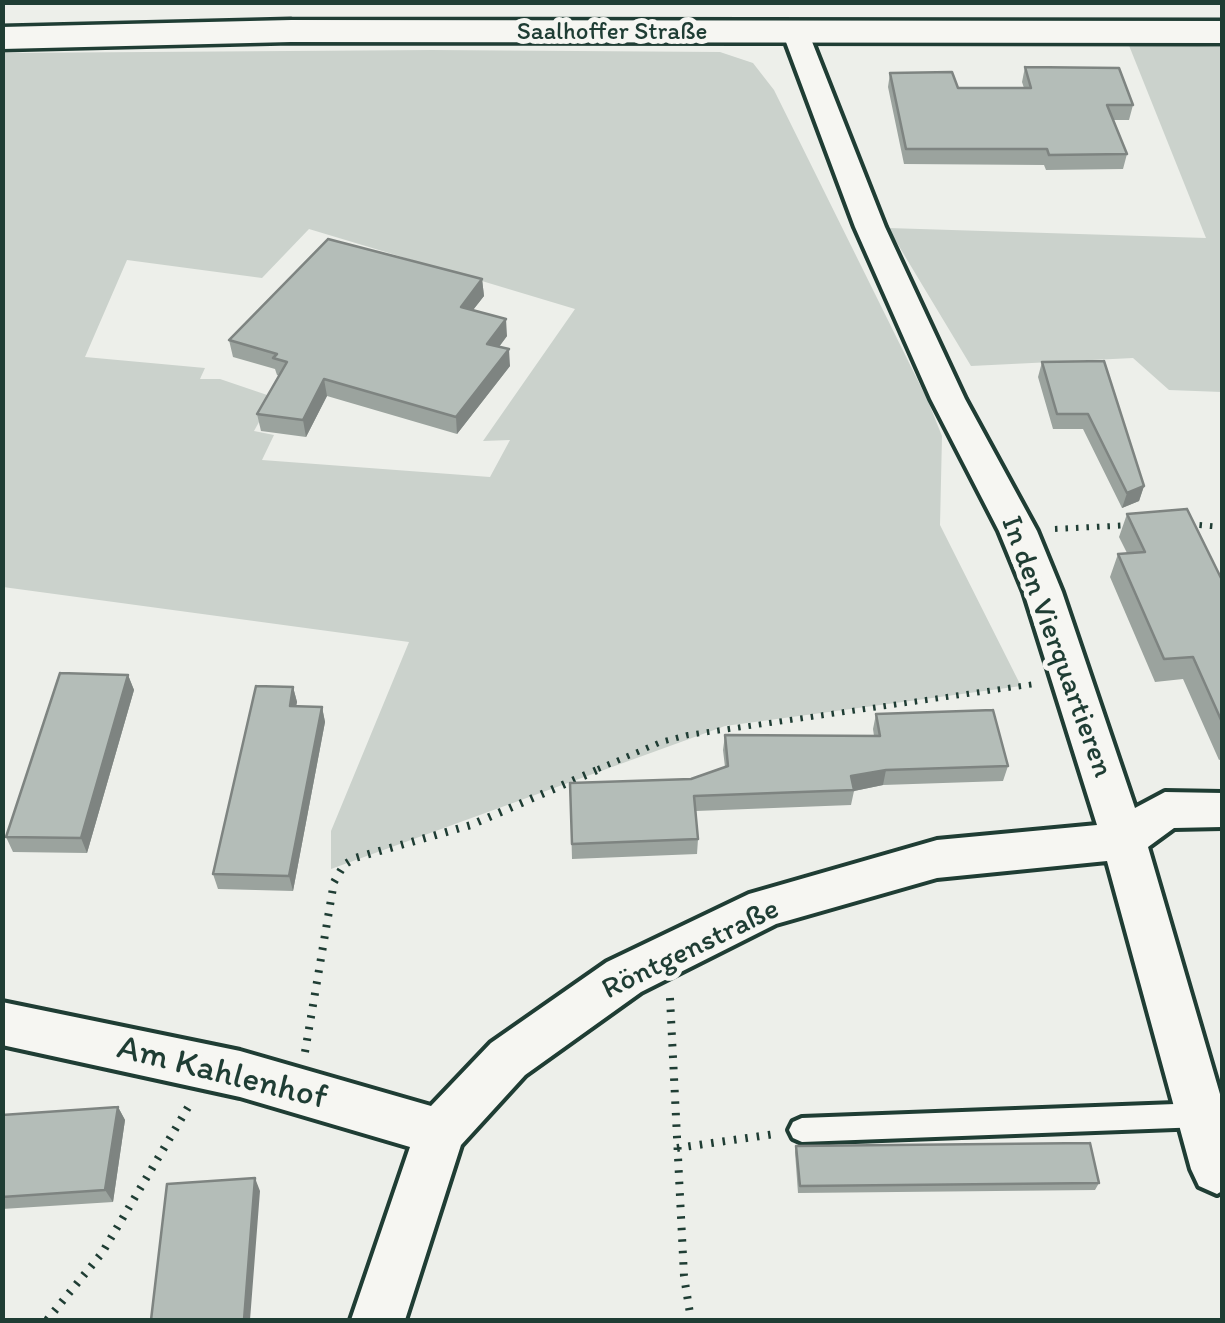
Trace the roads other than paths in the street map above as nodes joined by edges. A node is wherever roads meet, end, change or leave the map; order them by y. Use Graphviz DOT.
graph roads {
  1 [pos="1222,32"];
  2 [pos="796,34"];
  3 [pos="2,38"];
  4 [pos="1222,810"];
  5 [pos="1124,840"];
  6 [pos="2,1023"];
  7 [pos="1204,1114"];
  8 [pos="802,1130"];
  9 [pos="440,1132"];
  10 [pos="1217,1169"];
  11 [pos="378,1320"];
  1 -- 2 [label="main road, Saalhoffer Straße"];
  2 -- 3 [label="main road, Saalhoffer Straße"];
  2 -- 5 [label="street, In den Vierquartieren"];
  4 -- 5 [label="street"];
  5 -- 7 [label="street, In den Vierquartieren"];
  5 -- 9 [label="street, Röntgenstraße"];
  6 -- 9 [label="street, Am Kahlenhof"];
  7 -- 8 [label="lane"];
  7 -- 10 [label="street, In den Vierquartieren"];
  9 -- 11 [label="street, Röntgenstraße"];
}
